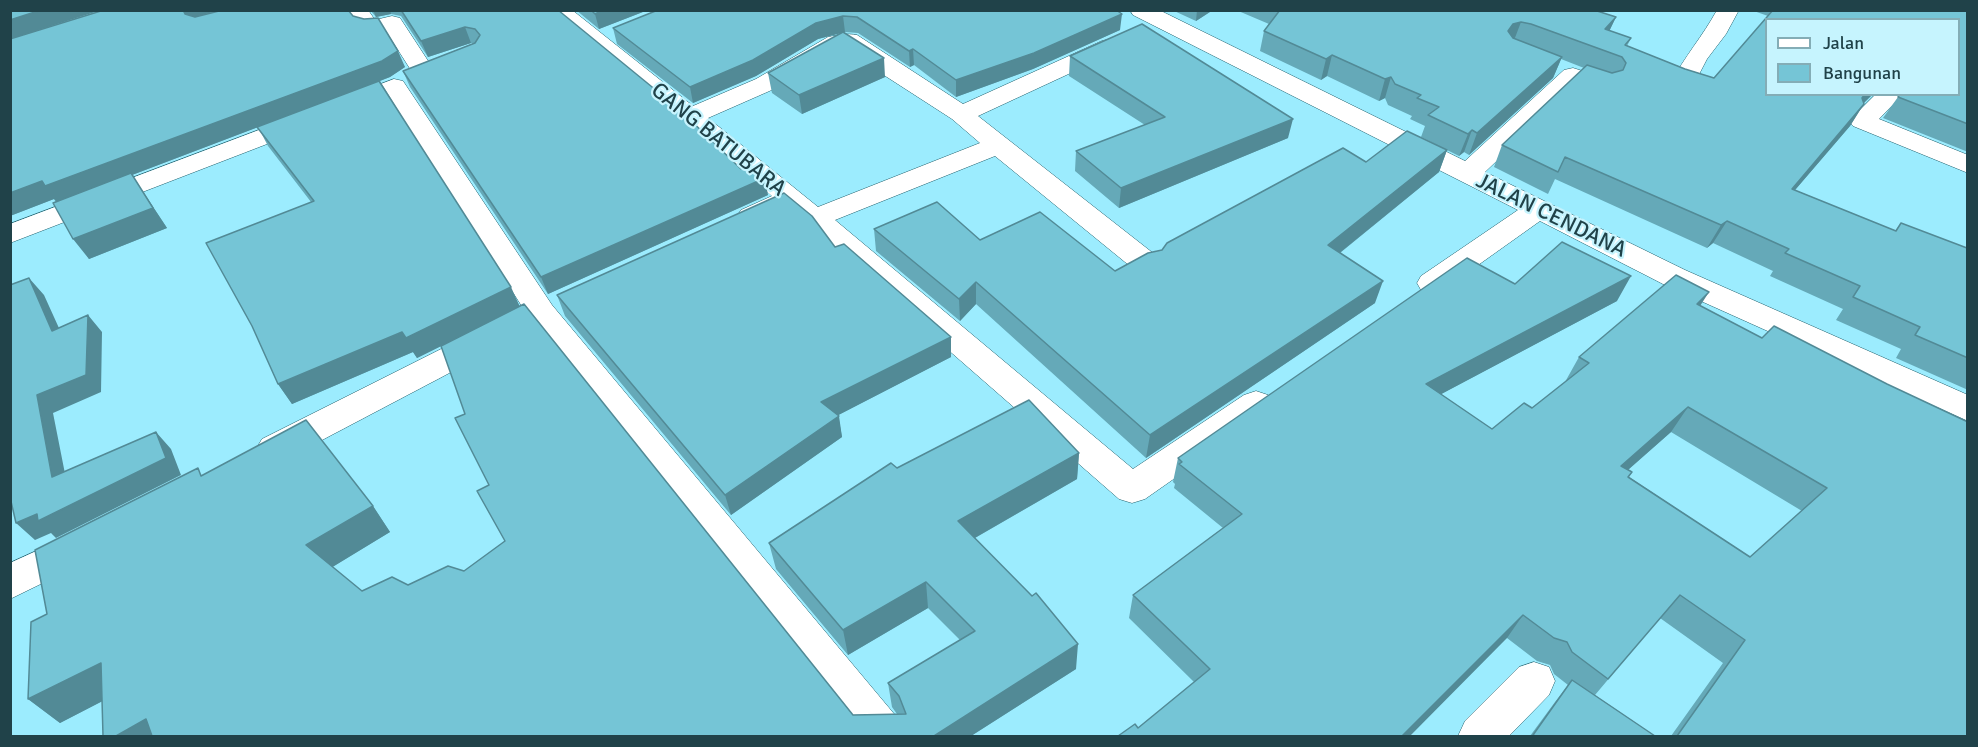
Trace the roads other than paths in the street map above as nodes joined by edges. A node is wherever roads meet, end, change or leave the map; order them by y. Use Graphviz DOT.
graph roads {
  1 [pos="356,10"];
  2 [pos="558,10"];
  3 [pos="1728,10"];
  4 [pos="1144,25"];
  5 [pos="1683,83"];
  6 [pos="1602,85"];
  7 [pos="394,86"];
  8 [pos="1889,96"];
  9 [pos="961,114"];
  10 [pos="690,116"];
  11 [pos="998,145"];
  12 [pos="1968,165"];
  13 [pos="1466,175"];
  14 [pos="791,198"];
  15 [pos="1538,210"];
  16 [pos="815,218"];
  17 [pos="726,227"];
  18 [pos="10,234"];
  19 [pos="1147,264"];
  20 [pos="1413,296"];
  21 [pos="552,307"];
  22 [pos="1277,389"];
  23 [pos="1968,409"];
  24 [pos="247,463"];
  25 [pos="101,537"];
  26 [pos="10,582"];
  27 [pos="1534,681"];
  28 [pos="885,736"];
  29 [pos="1480,736"];
  1 -- 7 [label="street"];
  2 -- 10 [label="street, GANG BATUBARA"];
  3 -- 5 [label="street"];
  4 -- 9 [label="street"];
  4 -- 13 [label="street, JALAN CENDANA"];
  6 -- 13 [label="street"];
  7 -- 18 [label="street"];
  7 -- 21 [label="street"];
  8 -- 12 [label="street"];
  9 -- 10 [label="street"];
  9 -- 11 [label="street"];
  10 -- 14 [label="street, GANG BATUBARA"];
  11 -- 16 [label="street"];
  11 -- 19 [label="street"];
  13 -- 15 [label="street, JALAN CENDANA"];
  14 -- 16 [label="street"];
  14 -- 17 [label="street, GANG BATUBARA"];
  15 -- 20 [label="street"];
  15 -- 23 [label="street, JALAN CENDANA"];
  16 -- 22 [label="street"];
  21 -- 24 [label="street"];
  21 -- 28 [label="street"];
  25 -- 26 [label="street"];
  27 -- 29 [label="street"];
}
